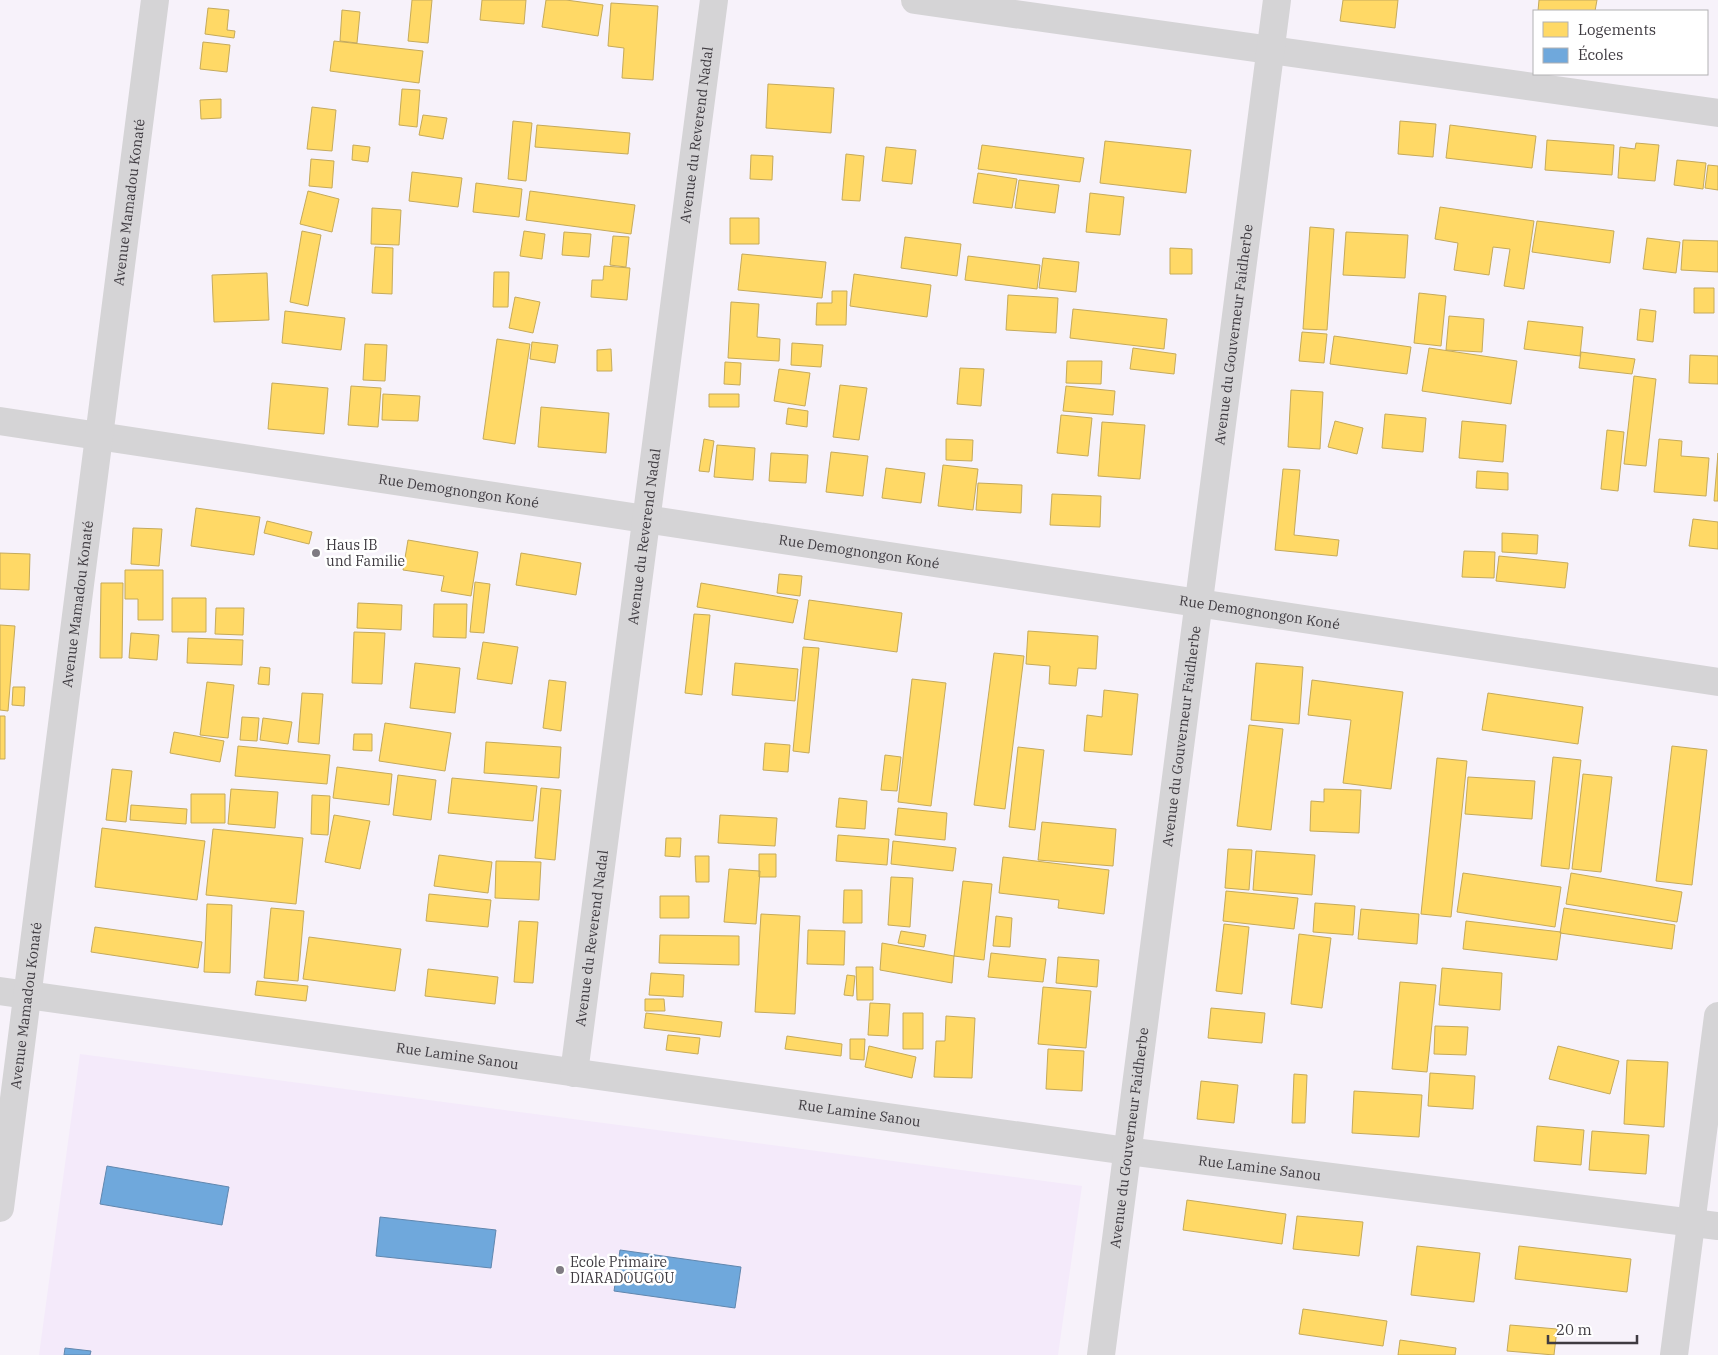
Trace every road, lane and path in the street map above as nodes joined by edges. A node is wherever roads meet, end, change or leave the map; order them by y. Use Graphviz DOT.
graph roads {
  1 [pos="155,0"];
  2 [pos="714,0"];
  3 [pos="916,0"];
  4 [pos="1277,0"];
  5 [pos="1271,50"];
  6 [pos="1718,113"];
  7 [pos="0,421"];
  8 [pos="99,436"];
  9 [pos="646,519"];
  10 [pos="1199,603"];
  11 [pos="1718,682"];
  12 [pos="0,992"];
  13 [pos="27,995"];
  14 [pos="1718,1016"];
  15 [pos="574,1073"];
  16 [pos="1128,1151"];
  17 [pos="0,1208"];
  18 [pos="1690,1222"];
  19 [pos="1718,1226"];
  20 [pos="1101,1355"];
  21 [pos="1674,1355"];
  1 -- 8 [label="street, Avenue Mamadou Konaté"];
  2 -- 9 [label="street, Avenue du Reverend Nadal"];
  3 -- 5 [label="street"];
  4 -- 5 [label="street, Avenue du Gouverneur Faidherbe"];
  5 -- 6 [label="street"];
  5 -- 10 [label="street, Avenue du Gouverneur Faidherbe"];
  7 -- 8 [label="street, Rue Demognongon Koné"];
  8 -- 9 [label="street, Rue Demognongon Koné"];
  8 -- 13 [label="street, Avenue Mamadou Konaté"];
  9 -- 10 [label="street, Rue Demognongon Koné"];
  9 -- 15 [label="street, Avenue du Reverend Nadal"];
  10 -- 11 [label="street, Rue Demognongon Koné"];
  10 -- 16 [label="street, Avenue du Gouverneur Faidherbe"];
  12 -- 13 [label="street, Rue Lamine Sanou"];
  13 -- 15 [label="street, Rue Lamine Sanou"];
  13 -- 17 [label="street, Avenue Mamadou Konaté"];
  14 -- 18 [label="street"];
  15 -- 16 [label="street, Rue Lamine Sanou"];
  16 -- 18 [label="street, Rue Lamine Sanou"];
  16 -- 20 [label="street, Avenue du Gouverneur Faidherbe"];
  18 -- 19 [label="street, Rue Lamine Sanou"];
  18 -- 21 [label="street"];
}
